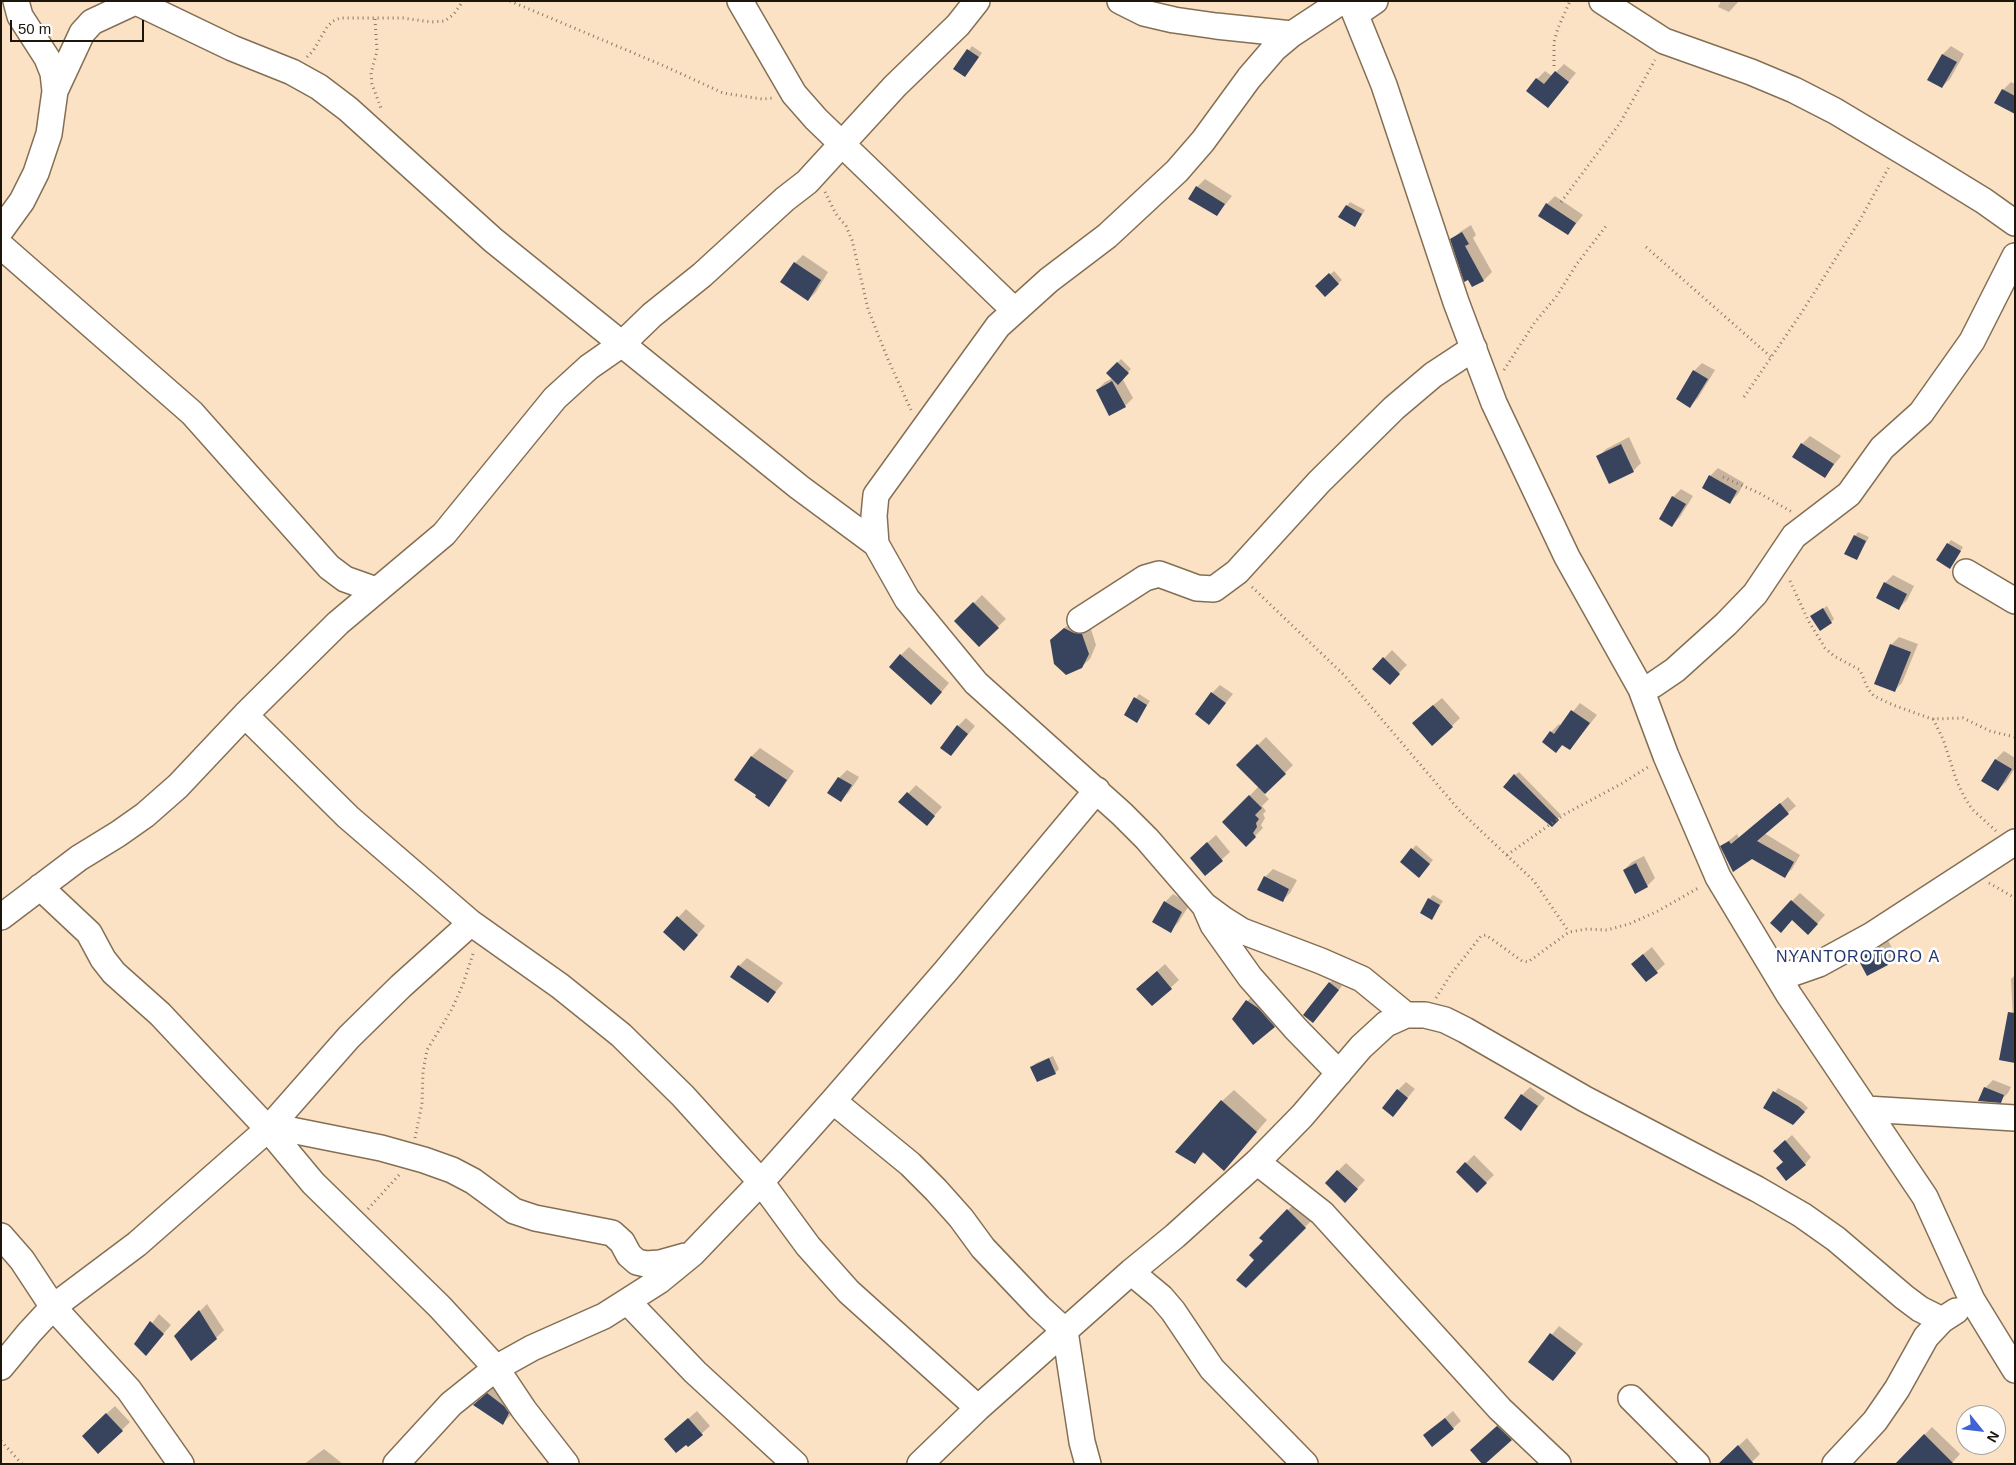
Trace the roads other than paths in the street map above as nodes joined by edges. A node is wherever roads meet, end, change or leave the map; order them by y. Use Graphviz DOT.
graph roads {
  1 [pos="134,1"];
  2 [pos="740,1"];
  3 [pos="977,1"];
  4 [pos="1120,1"];
  5 [pos="1602,1"];
  6 [pos="17,2"];
  7 [pos="1356,4"];
  8 [pos="1292,34"];
  9 [pos="55,91"];
  10 [pos="842,143"];
  11 [pos="2015,223"];
  12 [pos="1,230"];
  13 [pos="1,246"];
  14 [pos="2015,256"];
  15 [pos="1014,310"];
  16 [pos="622,344"];
  17 [pos="1474,348"];
  18 [pos="876,544"];
  19 [pos="1966,572"];
  20 [pos="376,590"];
  21 [pos="2015,601"];
  22 [pos="1080,620"];
  23 [pos="1641,689"];
  24 [pos="245,715"];
  25 [pos="1097,790"];
  26 [pos="2012,844"];
  27 [pos="40,887"];
  28 [pos="1204,905"];
  29 [pos="1,917"];
  30 [pos="477,927"];
  31 [pos="1779,978"];
  32 [pos="1416,1015"];
  33 [pos="1339,1073"];
  34 [pos="832,1101"];
  35 [pos="1866,1109"];
  36 [pos="2015,1118"];
  37 [pos="270,1128"];
  38 [pos="1257,1162"];
  39 [pos="761,1182"];
  40 [pos="1,1236"];
  41 [pos="692,1254"];
  42 [pos="1131,1272"];
  43 [pos="1972,1300"];
  44 [pos="628,1302"];
  45 [pos="53,1307"];
  46 [pos="1942,1320"];
  47 [pos="1065,1331"];
  48 [pos="1,1367"];
  49 [pos="496,1368"];
  50 [pos="2015,1370"];
  51 [pos="1631,1398"];
  52 [pos="978,1408"];
  53 [pos="181,1464"];
  54 [pos="396,1464"];
  55 [pos="566,1464"];
  56 [pos="795,1464"];
  57 [pos="920,1464"];
  58 [pos="1088,1464"];
  59 [pos="1305,1464"];
  60 [pos="1558,1464"];
  61 [pos="1697,1464"];
  62 [pos="1835,1464"];
  1 -- 9 [label="street"];
  1 -- 16 [label="street"];
  2 -- 10 [label="street"];
  3 -- 10 [label="street"];
  4 -- 8 [label="street"];
  5 -- 11 [label="street"];
  6 -- 9 [label="street"];
  7 -- 8 [label="street"];
  7 -- 17 [label="street"];
  8 -- 15 [label="street"];
  9 -- 12 [label="street"];
  10 -- 15 [label="street"];
  10 -- 16 [label="street"];
  13 -- 20 [label="street"];
  14 -- 23 [label="street"];
  15 -- 18 [label="street"];
  16 -- 18 [label="street"];
  16 -- 20 [label="street"];
  17 -- 22 [label="street"];
  17 -- 23 [label="street"];
  18 -- 25 [label="street"];
  19 -- 21 [label="street"];
  20 -- 24 [label="street"];
  23 -- 31 [label="street"];
  24 -- 27 [label="street"];
  24 -- 30 [label="street"];
  25 -- 28 [label="street"];
  25 -- 34 [label="street"];
  26 -- 31 [label="street"];
  27 -- 29 [label="street"];
  27 -- 37 [label="street"];
  28 -- 32 [label="street"];
  28 -- 33 [label="street"];
  30 -- 37 [label="street"];
  30 -- 39 [label="street"];
  31 -- 35 [label="street"];
  32 -- 33 [label="street"];
  32 -- 46 [label="street"];
  33 -- 38 [label="street"];
  34 -- 39 [label="street"];
  34 -- 47 [label="street"];
  35 -- 36 [label="street"];
  35 -- 43 [label="street"];
  37 -- 41 [label="street"];
  37 -- 45 [label="street"];
  37 -- 49 [label="street"];
  38 -- 42 [label="street"];
  38 -- 60 [label="street"];
  39 -- 41 [label="street"];
  39 -- 52 [label="street"];
  40 -- 45 [label="street"];
  41 -- 44 [label="street"];
  42 -- 47 [label="street"];
  42 -- 59 [label="street"];
  43 -- 46 [label="street"];
  43 -- 50 [label="street"];
  44 -- 49 [label="street"];
  44 -- 56 [label="street"];
  45 -- 48 [label="street"];
  45 -- 53 [label="street"];
  46 -- 62 [label="street"];
  47 -- 52 [label="street"];
  47 -- 58 [label="street"];
  49 -- 54 [label="street"];
  49 -- 55 [label="street"];
  51 -- 61 [label="street"];
  52 -- 57 [label="street"];
}
